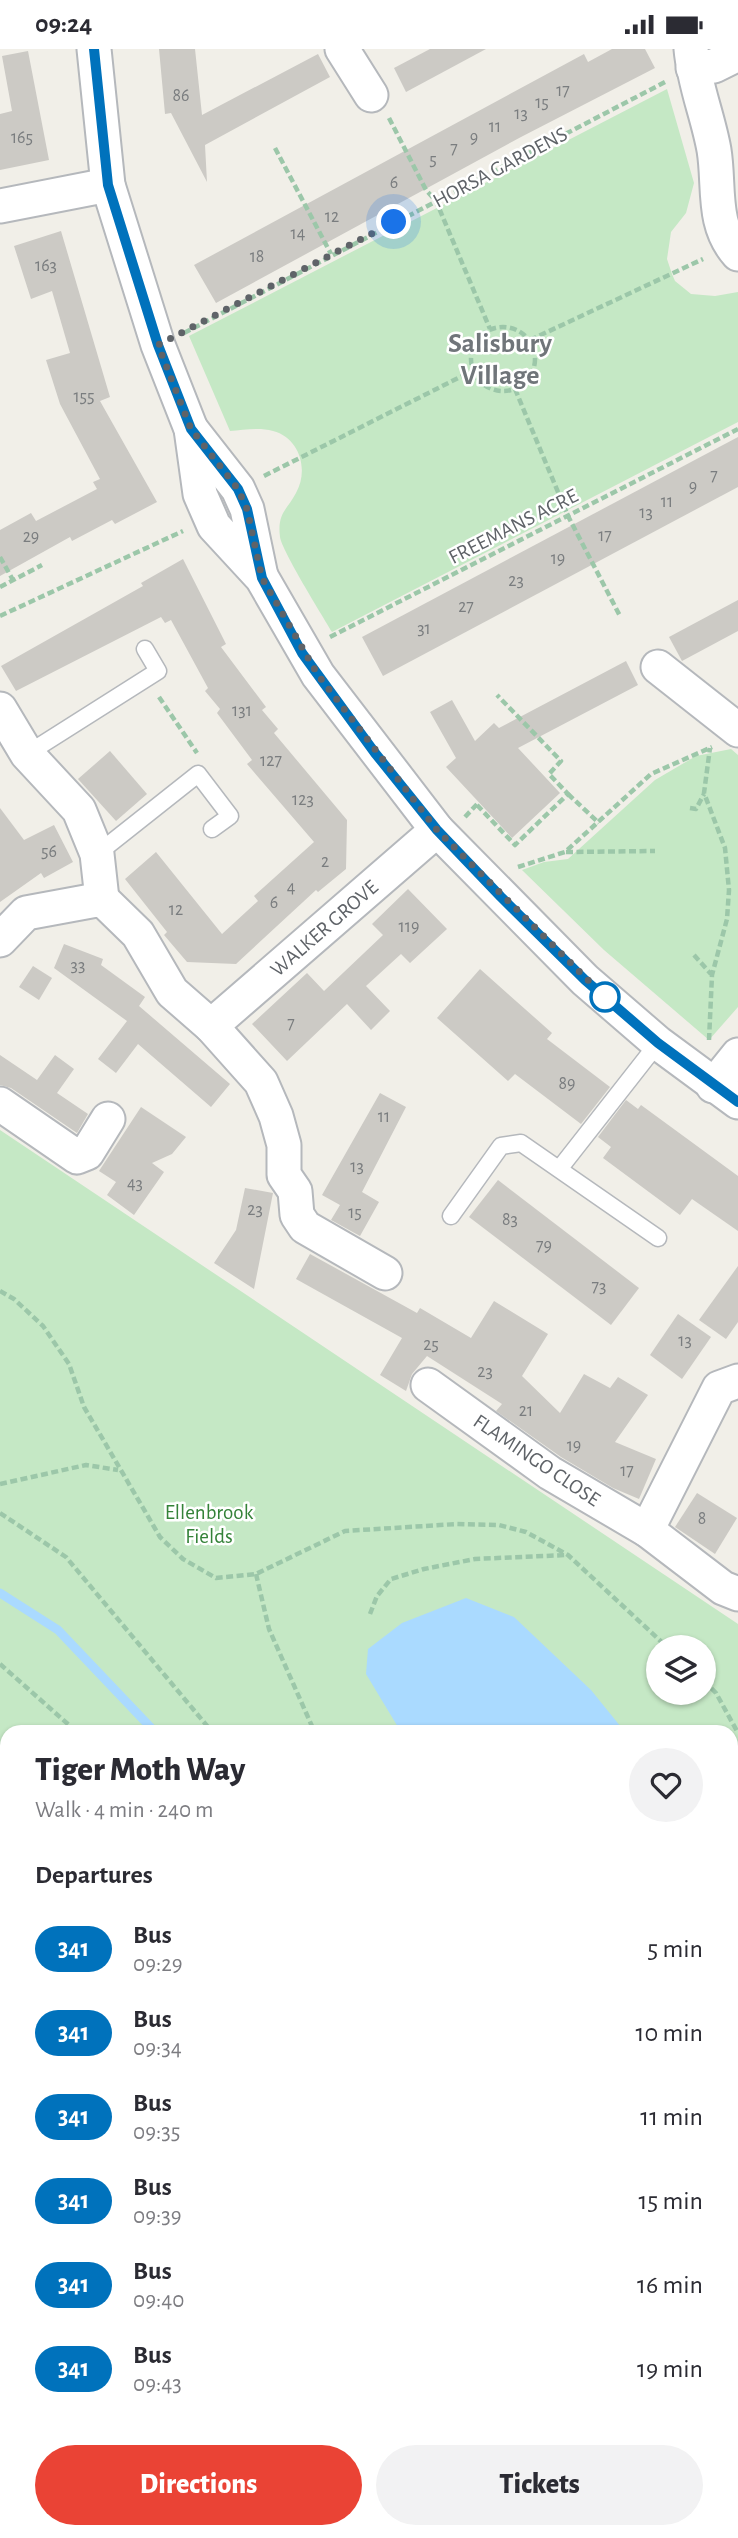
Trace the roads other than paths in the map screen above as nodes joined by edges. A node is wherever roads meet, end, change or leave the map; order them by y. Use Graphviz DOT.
graph roads {
  1 [pos="94,49"];
  2 [pos="342,49"];
  3 [pos="738,54"];
  4 [pos="692,58"];
  5 [pos="371,95"];
  6 [pos="714,152"];
  7 [pos="108,185"];
  8 [pos="738,185"];
  9 [pos="0,206"];
  10 [pos="726,254"];
  11 [pos="145,649"];
  12 [pos="658,667"];
  13 [pos="0,709"];
  14 [pos="727,735"];
  15 [pos="27,754"];
  16 [pos="452,819"];
  17 [pos="212,829"];
  18 [pos="97,854"];
  19 [pos="102,899"];
  20 [pos="0,940"];
  21 [pos="211,1026"];
  22 [pos="658,1043"];
  23 [pos="723,1052"];
  24 [pos="726,1094"];
  25 [pos="0,1104"];
  26 [pos="108,1119"];
  27 [pos="560,1168"];
  28 [pos="451,1216"];
  29 [pos="658,1238"];
  30 [pos="385,1273"];
  31 [pos="738,1381"];
  32 [pos="428,1385"];
  33 [pos="647,1530"];
  34 [pos="738,1594"];
  1 -- 7 [label="street"];
  2 -- 5 [label="street"];
  3 -- 4 [label="street"];
  4 -- 6 [label="street"];
  6 -- 8 [label="street"];
  6 -- 10 [label="street"];
  7 -- 9 [label="street"];
  7 -- 16 [label="street"];
  11 -- 15 [label="lane"];
  12 -- 14 [label="street"];
  13 -- 15 [label="street"];
  15 -- 18 [label="street"];
  16 -- 21 [label="street, WALKER GROVE"];
  16 -- 22 [label="street"];
  17 -- 18 [label="lane"];
  18 -- 19 [label="street"];
  19 -- 20 [label="street"];
  19 -- 21 [label="street"];
  21 -- 30 [label="street"];
  22 -- 24 [label="street"];
  22 -- 27 [label="lane"];
  23 -- 24 [label="street"];
  25 -- 26 [label="street"];
  27 -- 28 [label="lane"];
  27 -- 29 [label="lane"];
  31 -- 33 [label="street"];
  32 -- 33 [label="street, FLAMINGO CLOSE"];
  33 -- 34 [label="street, FLAMINGO CLOSE"];
}
